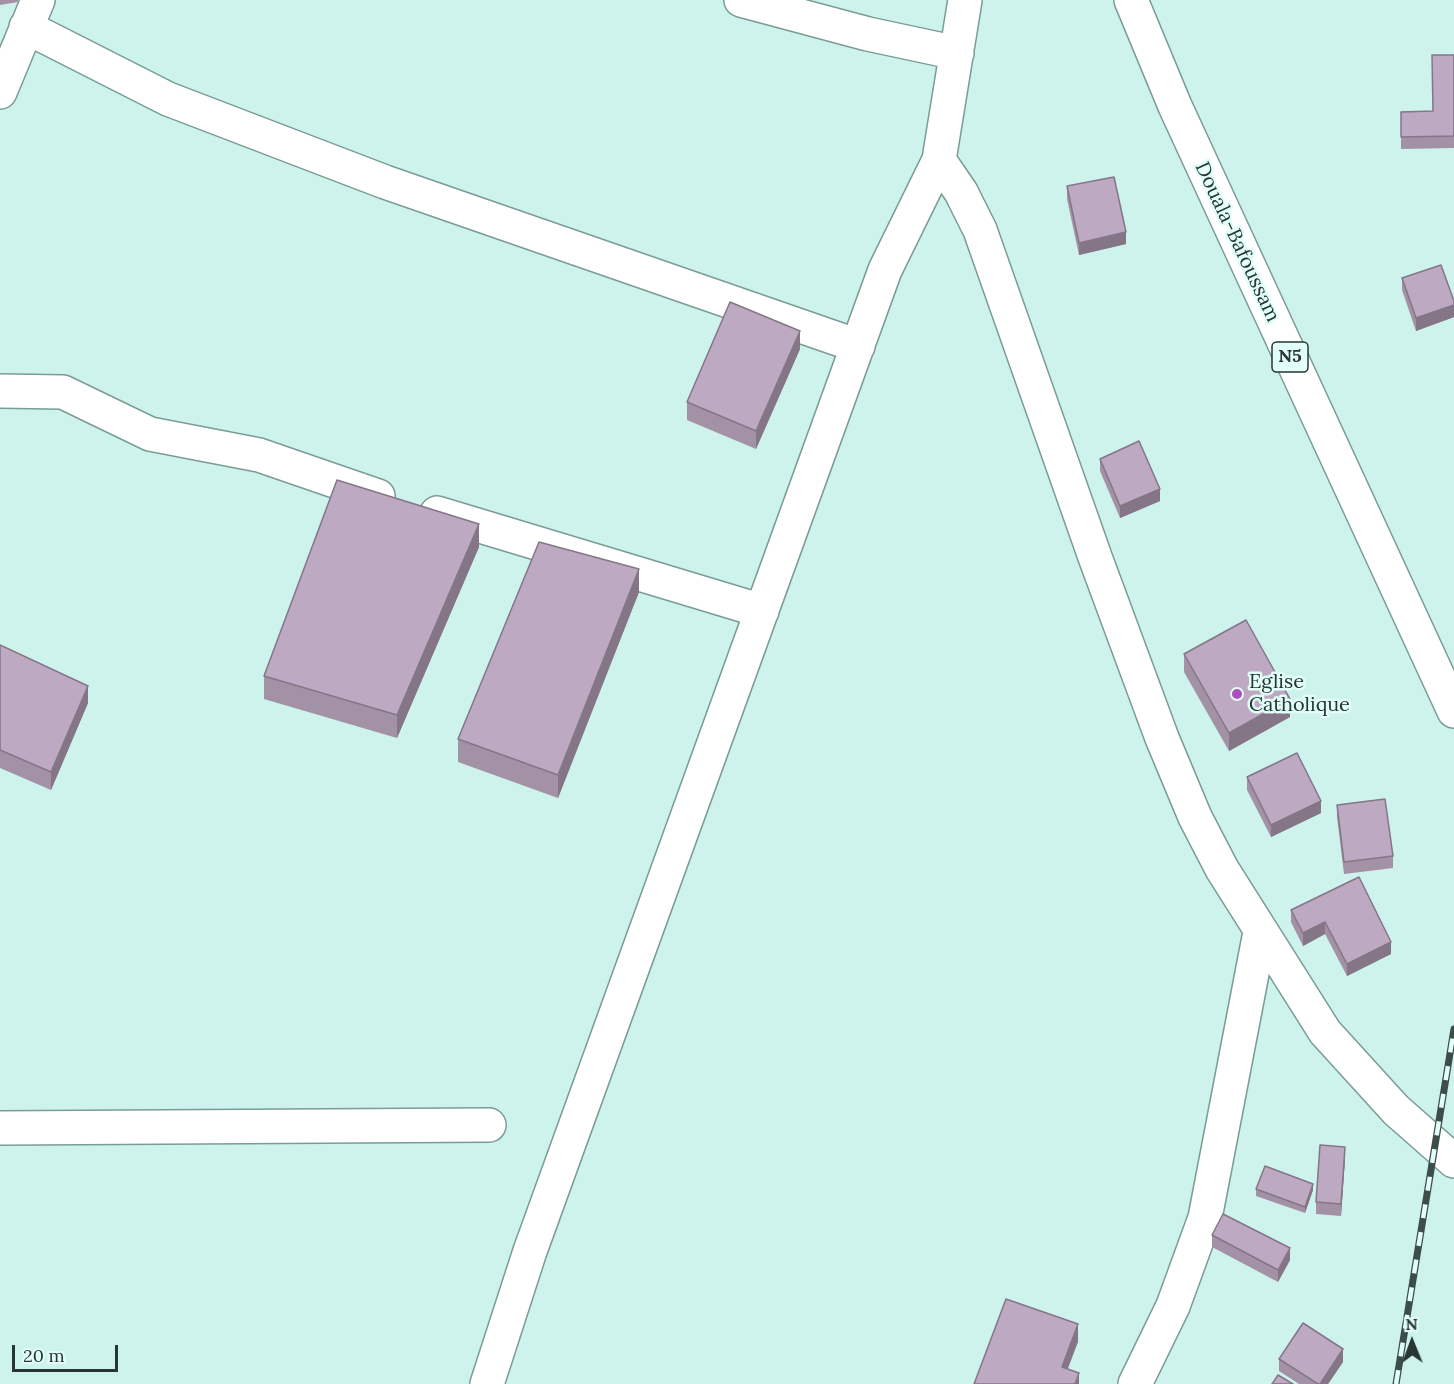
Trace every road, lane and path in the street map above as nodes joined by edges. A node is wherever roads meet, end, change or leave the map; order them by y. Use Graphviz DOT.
graph roads {
  1 [pos="741,0"];
  2 [pos="965,0"];
  3 [pos="1131,0"];
  4 [pos="32,13"];
  5 [pos="957,53"];
  6 [pos="0,92"];
  7 [pos="939,160"];
  8 [pos="858,346"];
  9 [pos="0,391"];
  10 [pos="762,611"];
  11 [pos="1454,711"];
  12 [pos="1260,932"];
  13 [pos="489,1125"];
  14 [pos="0,1128"];
  15 [pos="1454,1161"];
  16 [pos="487,1384"];
  17 [pos="1135,1384"];
  1 -- 5 [label="main road"];
  2 -- 5 [label="main road"];
  3 -- 11 [label="main road, Douala-Bafoussam / N5"];
  4 -- 6 [label="main road"];
  4 -- 8 [label="main road"];
  5 -- 7 [label="main road"];
  7 -- 8 [label="main road"];
  7 -- 12 [label="main road"];
  8 -- 10 [label="main road"];
  9 -- 10 [label="main road"];
  10 -- 16 [label="main road"];
  12 -- 15 [label="main road"];
  12 -- 17 [label="main road"];
  13 -- 14 [label="main road"];
}
